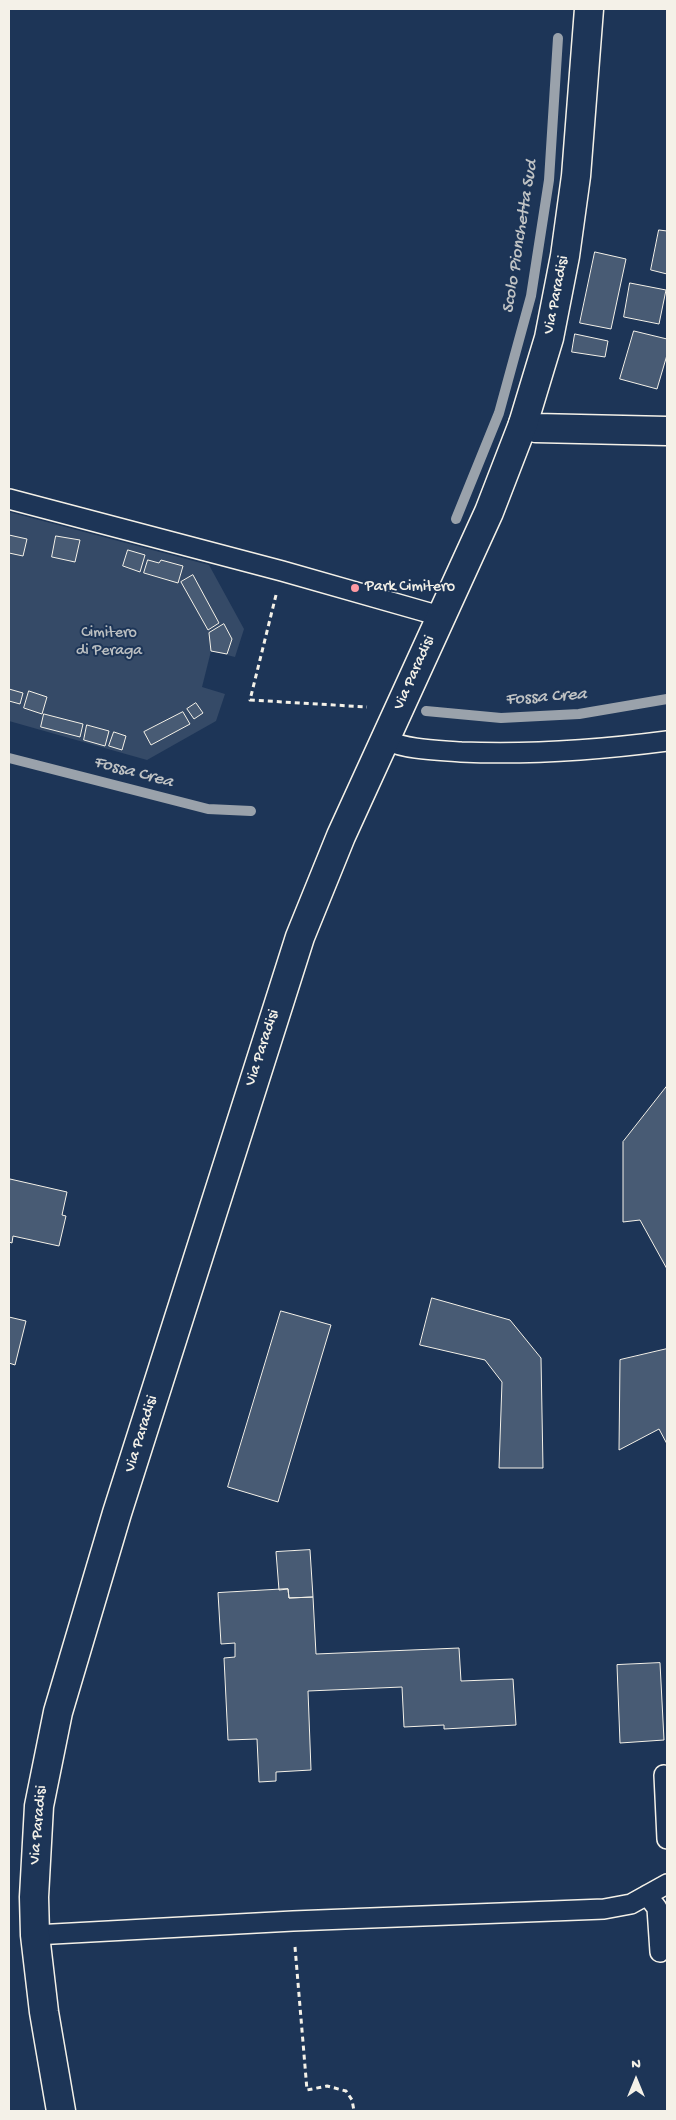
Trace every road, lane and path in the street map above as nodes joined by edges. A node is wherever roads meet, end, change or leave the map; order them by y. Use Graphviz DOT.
graph roads {
  1 [pos="589,9"];
  2 [pos="523,424"];
  3 [pos="667,431"];
  4 [pos="9,499"];
  5 [pos="282,571"];
  6 [pos="440,616"];
  7 [pos="369,707"];
  8 [pos="385,740"];
  9 [pos="667,741"];
  10 [pos="664,1775"];
  11 [pos="667,1839"];
  12 [pos="667,1884"];
  13 [pos="647,1895"];
  14 [pos="293,1921"];
  15 [pos="36,1935"];
  16 [pos="660,1952"];
  17 [pos="61,2111"];
  18 [pos="354,2111"];
  1 -- 2 [label="street, Via Paradisi"];
  2 -- 3 [label="street"];
  2 -- 6 [label="street, Via Paradisi"];
  4 -- 5 [label="lane"];
  5 -- 6 [label="lane"];
  5 -- 7 [label="path"];
  6 -- 8 [label="street, Via Paradisi"];
  8 -- 9 [label="lane"];
  8 -- 15 [label="street, Via Paradisi"];
  10 -- 11 [label="lane"];
  12 -- 13 [label="lane"];
  13 -- 14 [label="lane"];
  13 -- 16 [label="lane"];
  14 -- 15 [label="lane"];
  14 -- 18 [label="path"];
  15 -- 17 [label="street, Via Paradisi"];
}
